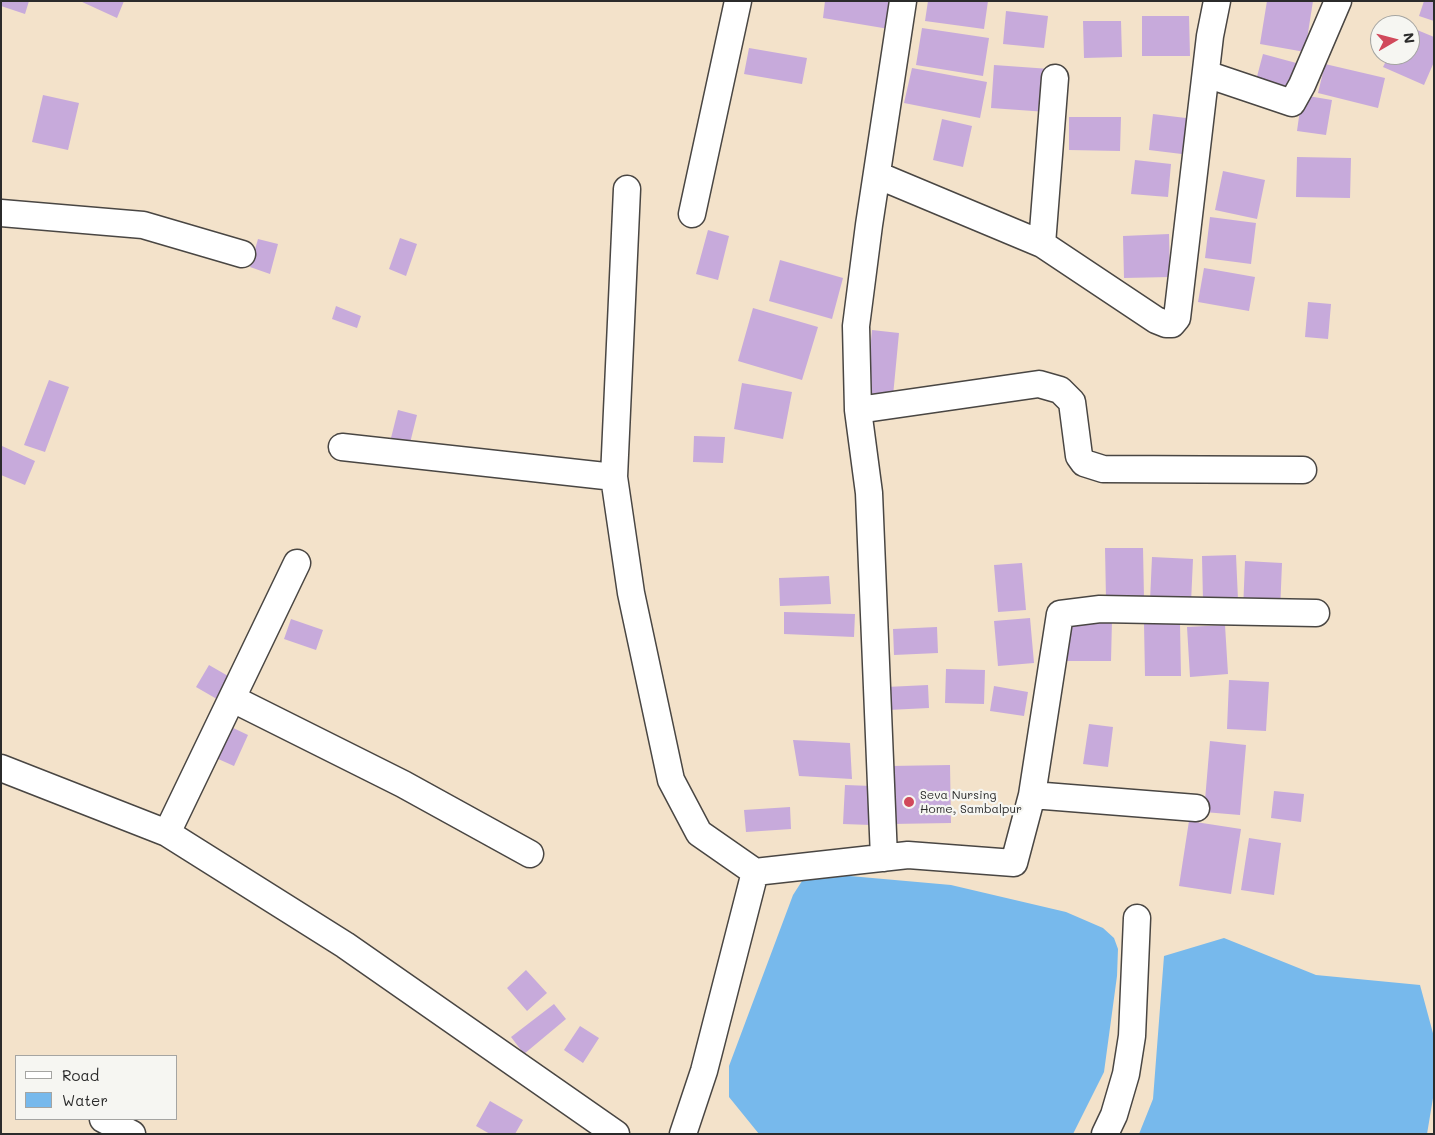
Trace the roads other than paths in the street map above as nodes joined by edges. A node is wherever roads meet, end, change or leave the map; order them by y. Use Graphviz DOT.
graph roads {
  1 [pos="738,1"];
  2 [pos="903,1"];
  3 [pos="1217,1"];
  4 [pos="1338,1"];
  5 [pos="1206,74"];
  6 [pos="1055,78"];
  7 [pos="876,181"];
  8 [pos="627,189"];
  9 [pos="1,213"];
  10 [pos="692,214"];
  11 [pos="1042,244"];
  12 [pos="242,254"];
  13 [pos="858,410"];
  14 [pos="342,447"];
  15 [pos="1303,470"];
  16 [pos="614,477"];
  17 [pos="297,563"];
  18 [pos="1316,613"];
  19 [pos="233,699"];
  20 [pos="1,768"];
  21 [pos="1032,794"];
  22 [pos="1196,808"];
  23 [pos="167,833"];
  24 [pos="530,854"];
  25 [pos="884,858"];
  26 [pos="755,872"];
  27 [pos="1137,918"];
  28 [pos="105,1120"];
  29 [pos="132,1134"];
  30 [pos="616,1134"];
  31 [pos="683,1134"];
  32 [pos="1105,1134"];
  1 -- 10 [label="street"];
  2 -- 7 [label="street"];
  3 -- 5 [label="street"];
  4 -- 5 [label="street"];
  5 -- 11 [label="street"];
  6 -- 11 [label="street"];
  7 -- 11 [label="street"];
  7 -- 13 [label="street"];
  8 -- 16 [label="street"];
  9 -- 12 [label="street"];
  13 -- 15 [label="street"];
  13 -- 25 [label="street"];
  14 -- 16 [label="street"];
  16 -- 26 [label="street"];
  17 -- 19 [label="street"];
  18 -- 21 [label="street"];
  19 -- 23 [label="street"];
  19 -- 24 [label="street"];
  20 -- 23 [label="street"];
  21 -- 22 [label="street"];
  21 -- 25 [label="street"];
  23 -- 30 [label="street"];
  25 -- 26 [label="street"];
  26 -- 31 [label="street"];
  27 -- 32 [label="street"];
  28 -- 29 [label="street"];
}
